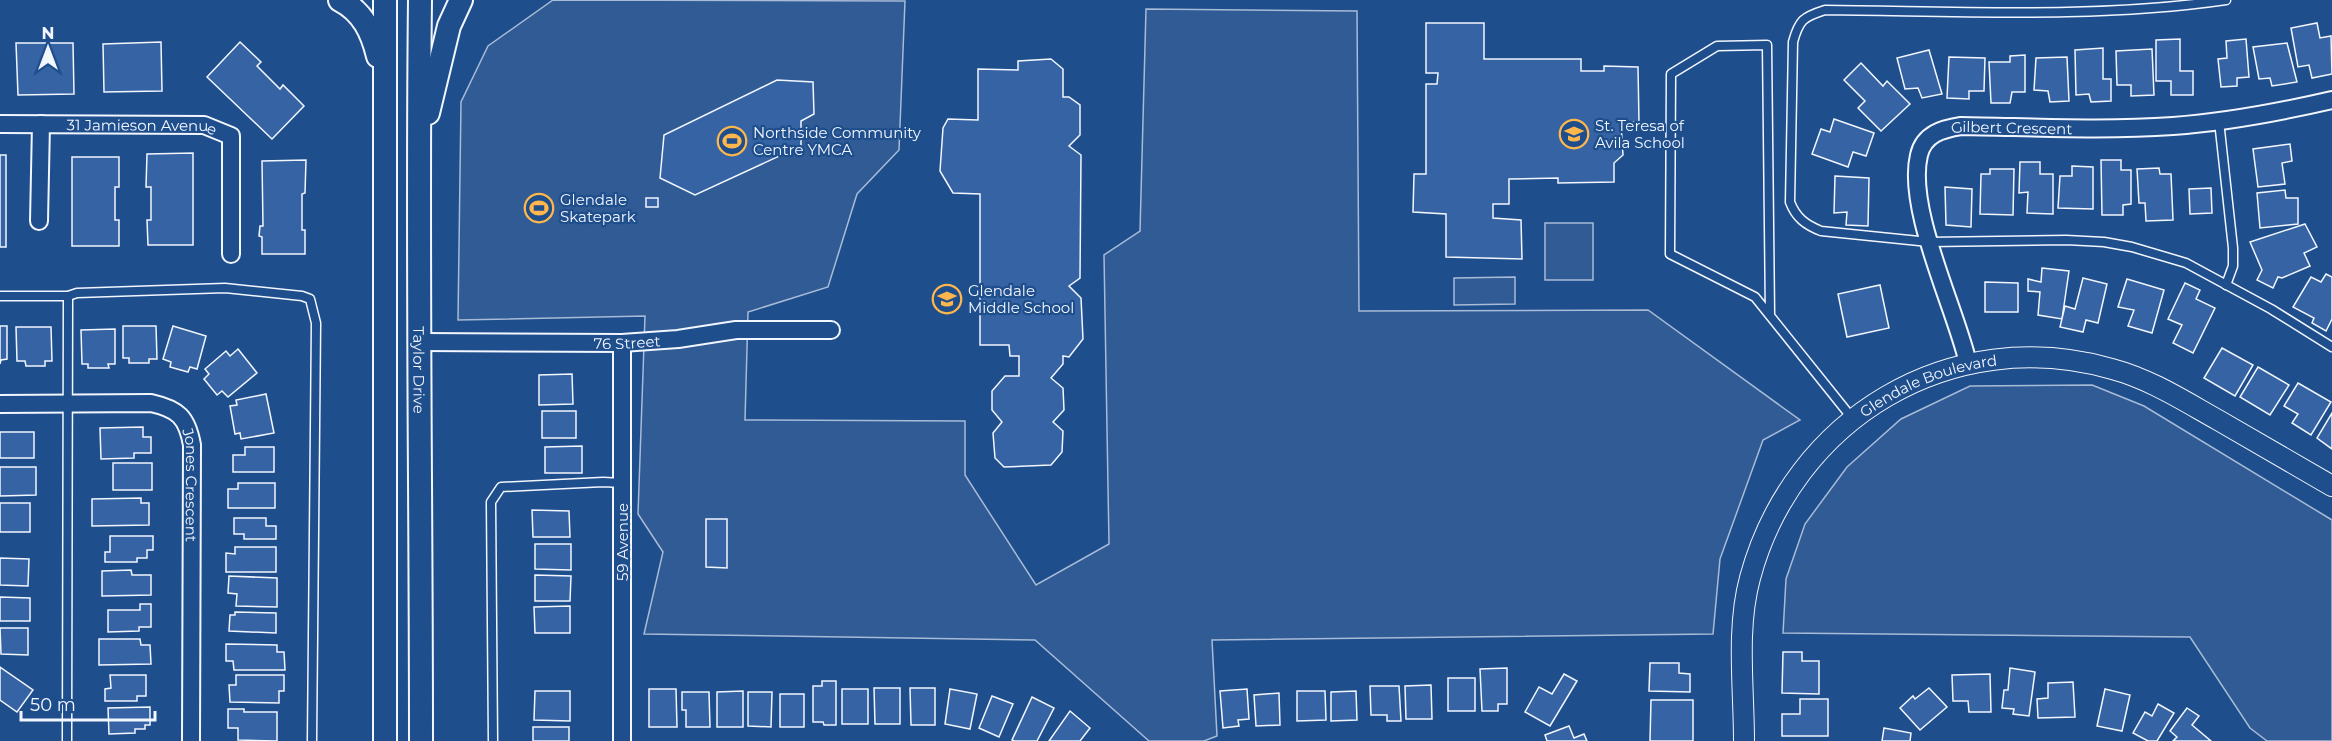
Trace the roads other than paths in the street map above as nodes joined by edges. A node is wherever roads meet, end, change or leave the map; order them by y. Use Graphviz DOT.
graph roads {
  1 [pos="340,0"];
  2 [pos="385,0"];
  3 [pos="420,0"];
  4 [pos="461,0"];
  5 [pos="2226,0"];
  6 [pos="384,81"];
  7 [pos="2331,104"];
  8 [pos="2219,121"];
  9 [pos="0,124"];
  10 [pos="41,124"];
  11 [pos="418,155"];
  12 [pos="39,221"];
  13 [pos="1929,242"];
  14 [pos="231,254"];
  15 [pos="2226,285"];
  16 [pos="0,296"];
  17 [pos="68,296"];
  18 [pos="1770,315"];
  19 [pos="831,330"];
  20 [pos="421,342"];
  21 [pos="622,343"];
  22 [pos="2332,347"];
  23 [pos="1968,363"];
  24 [pos="0,404"];
  25 [pos="68,404"];
  26 [pos="1852,418"];
  27 [pos="622,483"];
  28 [pos="2332,486"];
  29 [pos="67,741"];
  30 [pos="191,741"];
  31 [pos="312,741"];
  32 [pos="385,741"];
  33 [pos="421,741"];
  34 [pos="492,741"];
  35 [pos="622,741"];
  36 [pos="1744,741"];
  1 -- 6 [label="main road"];
  2 -- 6 [label="main road"];
  3 -- 11 [label="main road, Taylor Drive"];
  4 -- 11 [label="main road"];
  5 -- 13 [label="lane"];
  6 -- 32 [label="main road"];
  7 -- 8 [label="street, Gilbert Crescent"];
  8 -- 13 [label="street, Gilbert Crescent"];
  8 -- 15 [label="lane"];
  9 -- 10 [label="street, 31 Jamieson Avenue"];
  10 -- 12 [label="street"];
  10 -- 14 [label="street, 31 Jamieson Avenue"];
  11 -- 20 [label="main road, Taylor Drive"];
  13 -- 15 [label="lane"];
  13 -- 23 [label="street, Gilbert Crescent"];
  15 -- 22 [label="lane"];
  16 -- 17 [label="lane"];
  17 -- 25 [label="lane"];
  17 -- 31 [label="lane"];
  18 -- 18 [label="lane"];
  18 -- 26 [label="lane"];
  19 -- 21 [label="street, 76 Street"];
  20 -- 21 [label="street, 76 Street"];
  20 -- 33 [label="main road, Taylor Drive"];
  21 -- 27 [label="street, 59 Avenue"];
  23 -- 26 [label="street, Glendale Boulevard"];
  23 -- 28 [label="street, Glendale Boulevard"];
  24 -- 25 [label="street, Jones Crescent"];
  25 -- 29 [label="lane"];
  25 -- 30 [label="street, Jones Crescent"];
  26 -- 36 [label="street, Glendale Boulevard"];
  27 -- 34 [label="lane"];
  27 -- 35 [label="street, 59 Avenue"];
}
